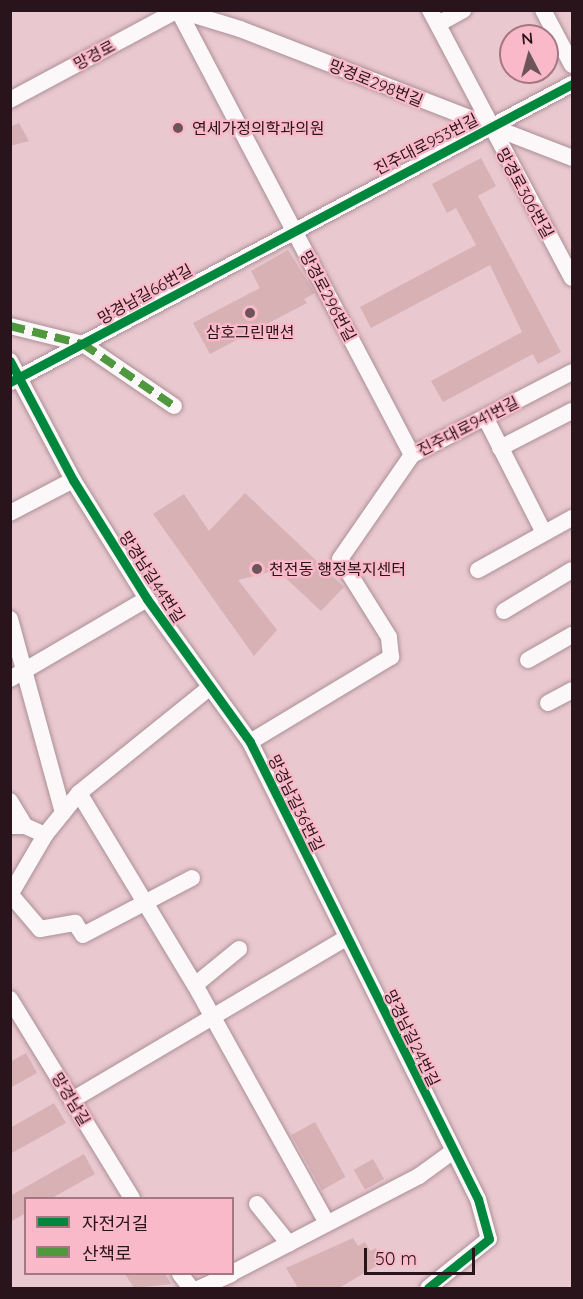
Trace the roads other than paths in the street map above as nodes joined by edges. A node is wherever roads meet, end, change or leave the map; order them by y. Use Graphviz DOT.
graph roads {
  1 [pos="178,10"];
  2 [pos="463,10"];
  3 [pos="543,10"];
  4 [pos="434,17"];
  5 [pos="573,65"];
  6 [pos="573,84"];
  7 [pos="10,100"];
  8 [pos="489,128"];
  9 [pos="573,158"];
  10 [pos="293,230"];
  11 [pos="573,278"];
  12 [pos="10,326"];
  13 [pos="83,344"];
  14 [pos="10,361"];
  15 [pos="573,372"];
  16 [pos="15,380"];
  17 [pos="174,406"];
  18 [pos="573,411"];
  19 [pos="485,417"];
  20 [pos="500,448"];
  21 [pos="412,455"];
  22 [pos="73,480"];
  23 [pos="10,513"];
  24 [pos="573,518"];
  25 [pos="544,533"];
  26 [pos="477,570"];
  27 [pos="573,570"];
  28 [pos="147,599"];
  29 [pos="504,611"];
  30 [pos="10,619"];
  31 [pos="573,635"];
  32 [pos="391,657"];
  33 [pos="528,660"];
  34 [pos="17,675"];
  35 [pos="210,688"];
  36 [pos="573,690"];
  37 [pos="548,703"];
  38 [pos="250,742"];
  39 [pos="79,794"];
  40 [pos="10,801"];
  41 [pos="63,813"];
  42 [pos="18,826"];
  43 [pos="45,835"];
  44 [pos="192,878"];
  45 [pos="11,895"];
  46 [pos="147,903"];
  47 [pos="346,938"];
  48 [pos="238,949"];
  49 [pos="195,985"];
  50 [pos="10,999"];
  51 [pos="210,1015"];
  52 [pos="72,1100"];
  53 [pos="452,1152"];
  54 [pos="131,1197"];
  55 [pos="257,1204"];
  56 [pos="327,1222"];
  57 [pos="289,1244"];
  58 [pos="234,1272"];
  59 [pos="181,1275"];
  60 [pos="228,1275"];
  61 [pos="191,1288"];
  62 [pos="200,1288"];
  63 [pos="428,1288"];
  1 -- 7 [label="street, 망경로"];
  1 -- 8 [label="street, 망경로298번길"];
  1 -- 10 [label="street, 망경로296번길"];
  2 -- 4 [label="street"];
  3 -- 5 [label="street"];
  4 -- 8 [label="street, 망경로306번길"];
  6 -- 8 [label="street, 진주대로953번길"];
  8 -- 9 [label="street, 망경로298번길"];
  8 -- 10 [label="street, 진주대로953번길"];
  8 -- 11 [label="street, 망경로306번길"];
  10 -- 13 [label="street, 망경남길66번길"];
  10 -- 21 [label="street, 망경로296번길"];
  12 -- 13 [label="street"];
  13 -- 16 [label="street, 망경남길66번길"];
  13 -- 17 [label="street"];
  14 -- 16 [label="street, 망경남길44번길"];
  15 -- 19 [label="street, 진주대로941번길"];
  16 -- 22 [label="street, 망경남길44번길"];
  18 -- 20 [label="street"];
  19 -- 20 [label="street"];
  19 -- 21 [label="street, 진주대로941번길"];
  20 -- 25 [label="street"];
  21 -- 32 [label="street, 진주대로941번길"];
  22 -- 23 [label="street"];
  22 -- 28 [label="street, 망경남길44번길"];
  24 -- 25 [label="street"];
  25 -- 26 [label="street"];
  27 -- 29 [label="street"];
  28 -- 34 [label="street"];
  28 -- 35 [label="street, 망경남길44번길"];
  30 -- 34 [label="street"];
  31 -- 33 [label="street"];
  32 -- 38 [label="street, 망경남길36번길"];
  34 -- 41 [label="street"];
  35 -- 38 [label="street, 망경남길36번길"];
  35 -- 39 [label="street"];
  36 -- 37 [label="street"];
  38 -- 47 [label="street, 망경남길36번길"];
  39 -- 41 [label="street"];
  39 -- 46 [label="street"];
  40 -- 42 [label="street"];
  41 -- 43 [label="street"];
  42 -- 43 [label="street"];
  43 -- 45 [label="street"];
  44 -- 46 [label="street"];
  45 -- 46 [label="street"];
  46 -- 49 [label="street"];
  47 -- 51 [label="street"];
  47 -- 53 [label="street, 망경남길24번길"];
  48 -- 49 [label="street"];
  49 -- 51 [label="street"];
  50 -- 52 [label="street, 망경남길"];
  51 -- 52 [label="street"];
  51 -- 56 [label="street"];
  52 -- 54 [label="street, 망경남길"];
  53 -- 56 [label="street"];
  53 -- 63 [label="street, 망경남길24번길"];
  55 -- 57 [label="street"];
  56 -- 57 [label="street"];
  57 -- 58 [label="street"];
  59 -- 61 [label="street"];
  60 -- 62 [label="street"];
}
